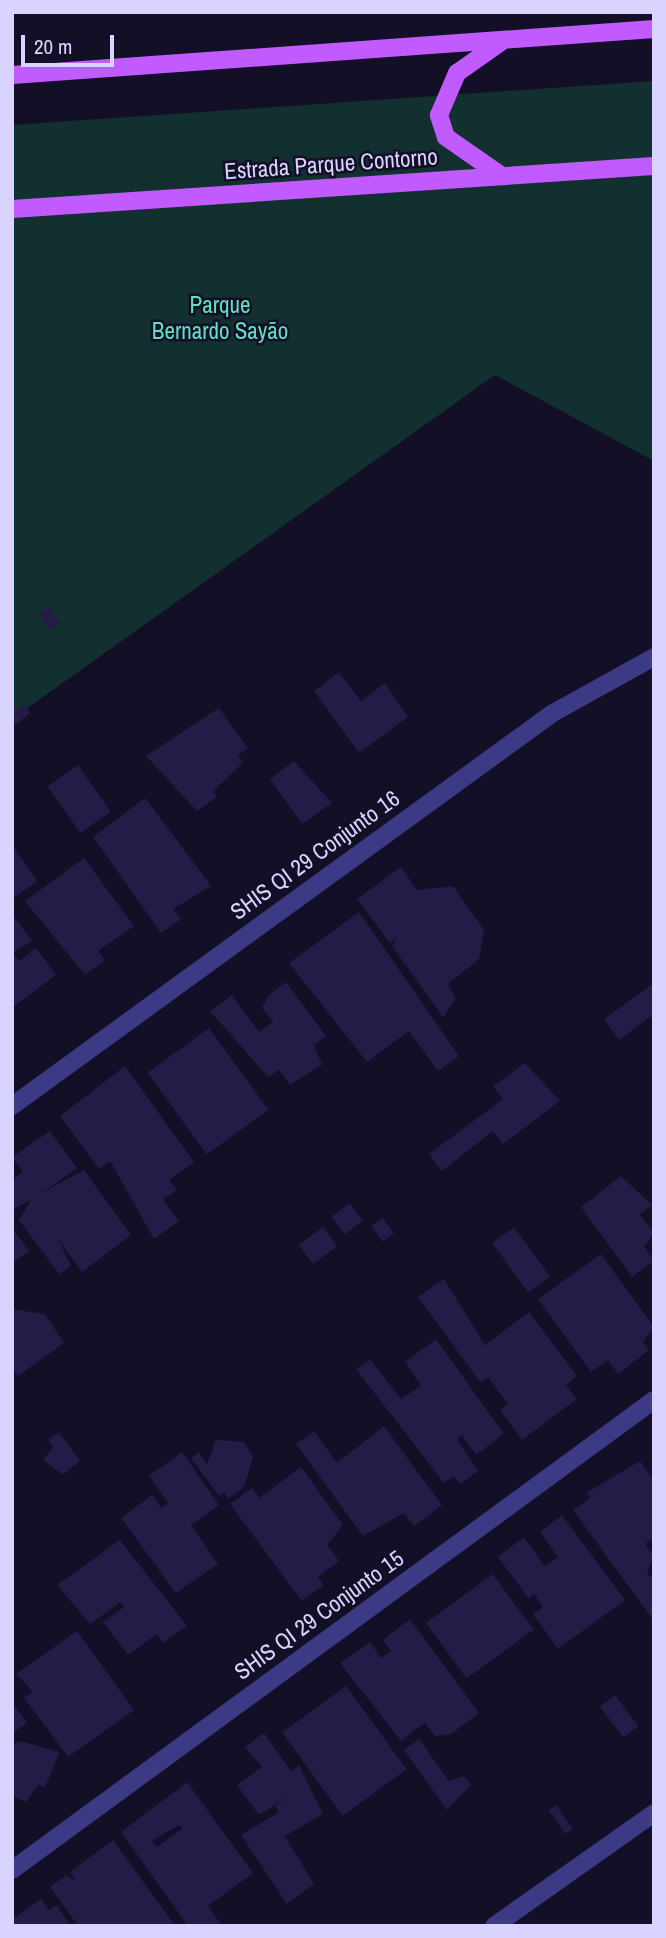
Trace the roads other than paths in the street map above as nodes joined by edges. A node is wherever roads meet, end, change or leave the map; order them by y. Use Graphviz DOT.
graph roads {
  1 [pos="654,29"];
  2 [pos="504,40"];
  3 [pos="12,75"];
  4 [pos="654,166"];
  5 [pos="506,176"];
  6 [pos="12,209"];
  7 [pos="654,657"];
  8 [pos="12,1106"];
  9 [pos="654,1400"];
  10 [pos="654,1813"];
  11 [pos="12,1870"];
  12 [pos="495,1926"];
  1 -- 2 [label="main road"];
  2 -- 3 [label="main road"];
  2 -- 5 [label="main road"];
  4 -- 5 [label="main road, Estrada Parque Contorno"];
  5 -- 6 [label="main road, Estrada Parque Contorno"];
  7 -- 8 [label="street, SHIS QI 29 Conjunto 16"];
  9 -- 11 [label="street, SHIS QI 29 Conjunto 15"];
  10 -- 12 [label="street"];
}
